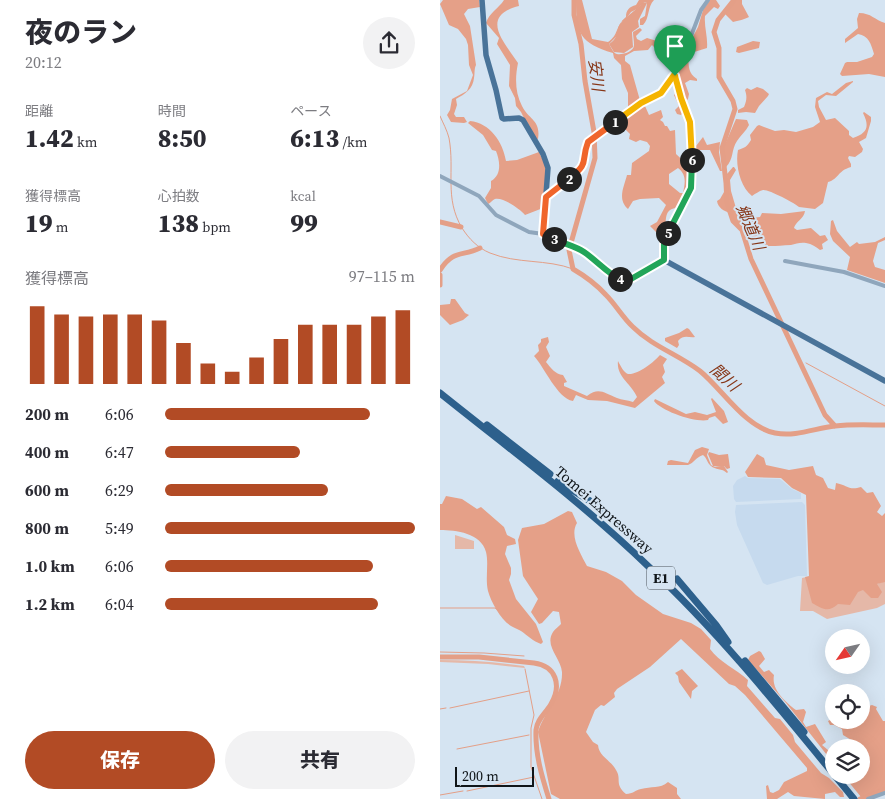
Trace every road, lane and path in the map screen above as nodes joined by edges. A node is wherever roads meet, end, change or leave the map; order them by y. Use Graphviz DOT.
graph roads {
  1 [pos="482,0"];
  2 [pos="708,0"];
  3 [pos="674,75"];
  4 [pos="440,176"];
  5 [pos="546,197"];
  6 [pos="543,234"];
  7 [pos="664,260"];
  8 [pos="786,261"];
  9 [pos="885,286"];
  10 [pos="885,381"];
  11 [pos="440,388"];
  12 [pos="440,393"];
  13 [pos="558,481"];
  14 [pos="607,515"];
  15 [pos="677,579"];
  16 [pos="728,642"];
  17 [pos="825,757"];
  18 [pos="846,784"];
  19 [pos="885,793"];
  20 [pos="855,797"];
  21 [pos="868,799"];
  1 -- 5 [label="main road"];
  2 -- 3 [label="street"];
  3 -- 5 [label="street"];
  3 -- 7 [label="street"];
  4 -- 6 [label="street"];
  5 -- 6 [label="main road"];
  6 -- 7 [label="main road"];
  7 -- 10 [label="main road"];
  8 -- 9 [label="street"];
  11 -- 13 [label="highway, Tomei Expressway / E1"];
  12 -- 20 [label="highway, Tomei Expressway / E1"];
  13 -- 14 [label="highway"];
  13 -- 16 [label="highway, Tomei Expressway / E1"];
  15 -- 16 [label="highway"];
  16 -- 17 [label="highway, Tomei Expressway / E1"];
  18 -- 20 [label="highway, Tomei Expressway / E1"];
  19 -- 21 [label="street"];
}
